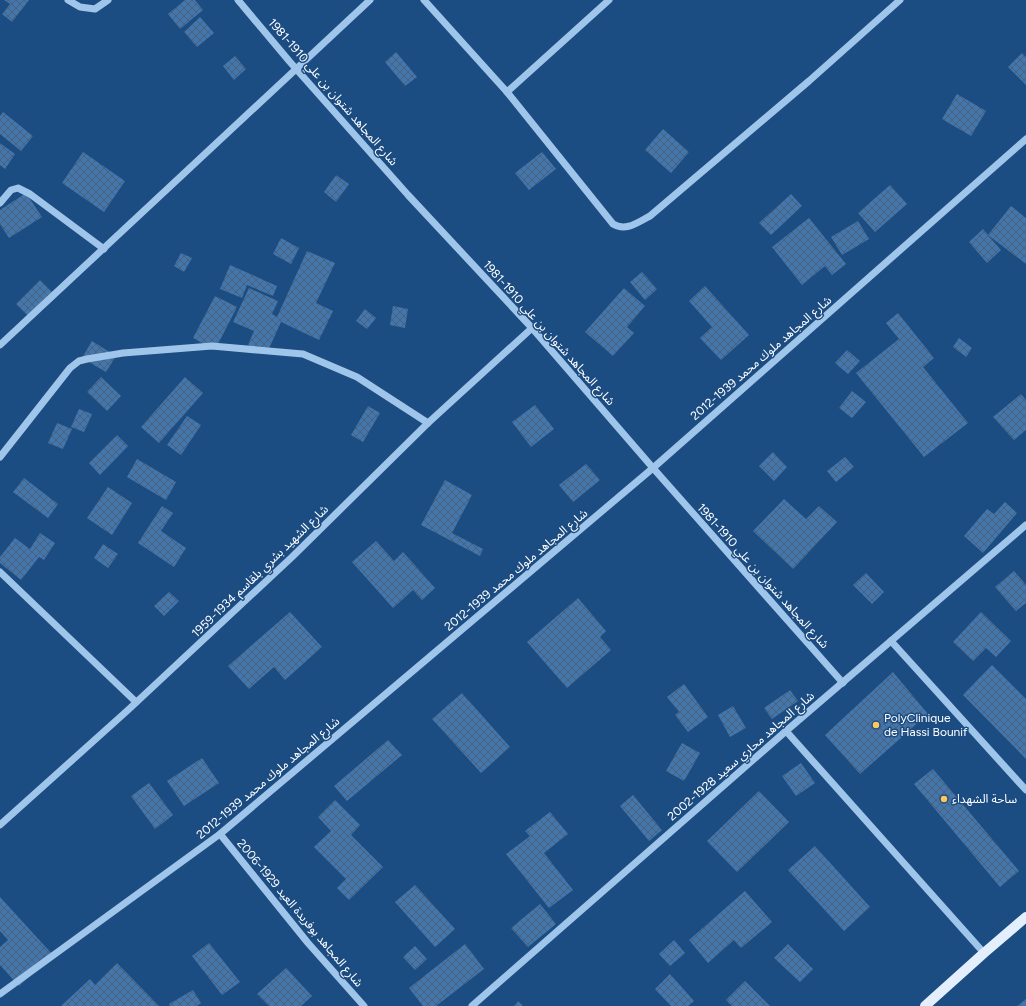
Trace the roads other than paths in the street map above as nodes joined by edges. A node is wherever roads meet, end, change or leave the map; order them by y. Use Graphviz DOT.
graph roads {
  1 [pos="68,0"];
  2 [pos="108,0"];
  3 [pos="238,0"];
  4 [pos="370,0"];
  5 [pos="424,0"];
  6 [pos="609,0"];
  7 [pos="900,0"];
  8 [pos="296,69"];
  9 [pos="507,92"];
  10 [pos="1026,139"];
  11 [pos="0,202"];
  12 [pos="104,248"];
  13 [pos="532,328"];
  14 [pos="0,346"];
  15 [pos="428,423"];
  16 [pos="0,457"];
  17 [pos="653,468"];
  18 [pos="1026,525"];
  19 [pos="0,572"];
  20 [pos="891,641"];
  21 [pos="843,683"];
  22 [pos="136,702"];
  23 [pos="786,731"];
  24 [pos="1026,790"];
  25 [pos="0,825"];
  26 [pos="220,834"];
  27 [pos="1026,917"];
  28 [pos="984,953"];
  29 [pos="0,994"];
  30 [pos="364,1006"];
  31 [pos="472,1006"];
  32 [pos="925,1006"];
  1 -- 2 [label="street"];
  3 -- 8 [label="street, شارع المجاهد شتوان بن علي 1910-1981"];
  4 -- 8 [label="street"];
  5 -- 9 [label="street"];
  6 -- 9 [label="street"];
  7 -- 9 [label="street"];
  8 -- 12 [label="street"];
  8 -- 13 [label="street, شارع المجاهد شتوان بن علي 1910-1981"];
  10 -- 17 [label="street, شارع المجاهد ملوك محمد 1939-2012"];
  11 -- 12 [label="street"];
  12 -- 14 [label="street"];
  13 -- 15 [label="street, شارع الشهيد بشري بلقاسم 1934-1959"];
  13 -- 17 [label="street, شارع المجاهد شتوان بن علي 1910-1981"];
  15 -- 16 [label="street"];
  15 -- 22 [label="street, شارع الشهيد بشري بلقاسم 1934-1959"];
  17 -- 21 [label="street, شارع المجاهد شتوان بن علي 1910-1981"];
  17 -- 26 [label="street, شارع المجاهد ملوك محمد 1939-2012"];
  18 -- 20 [label="street, شارع المجاهد محاري سعيد 1928-2002"];
  19 -- 22 [label="street"];
  20 -- 21 [label="street, شارع المجاهد محاري سعيد 1928-2002"];
  20 -- 24 [label="street"];
  21 -- 23 [label="street, شارع المجاهد محاري سعيد 1928-2002"];
  22 -- 25 [label="street, شارع الشهيد بشري بلقاسم 1934-1959"];
  23 -- 28 [label="street"];
  23 -- 31 [label="street, شارع المجاهد محاري سعيد 1928-2002"];
  26 -- 29 [label="street, شارع المجاهد ملوك محمد 1939-2012"];
  26 -- 30 [label="street, شارع المجاهد بوفريدة العيد 1929-2006"];
  27 -- 28 [label="main road"];
  28 -- 32 [label="main road"];
}
